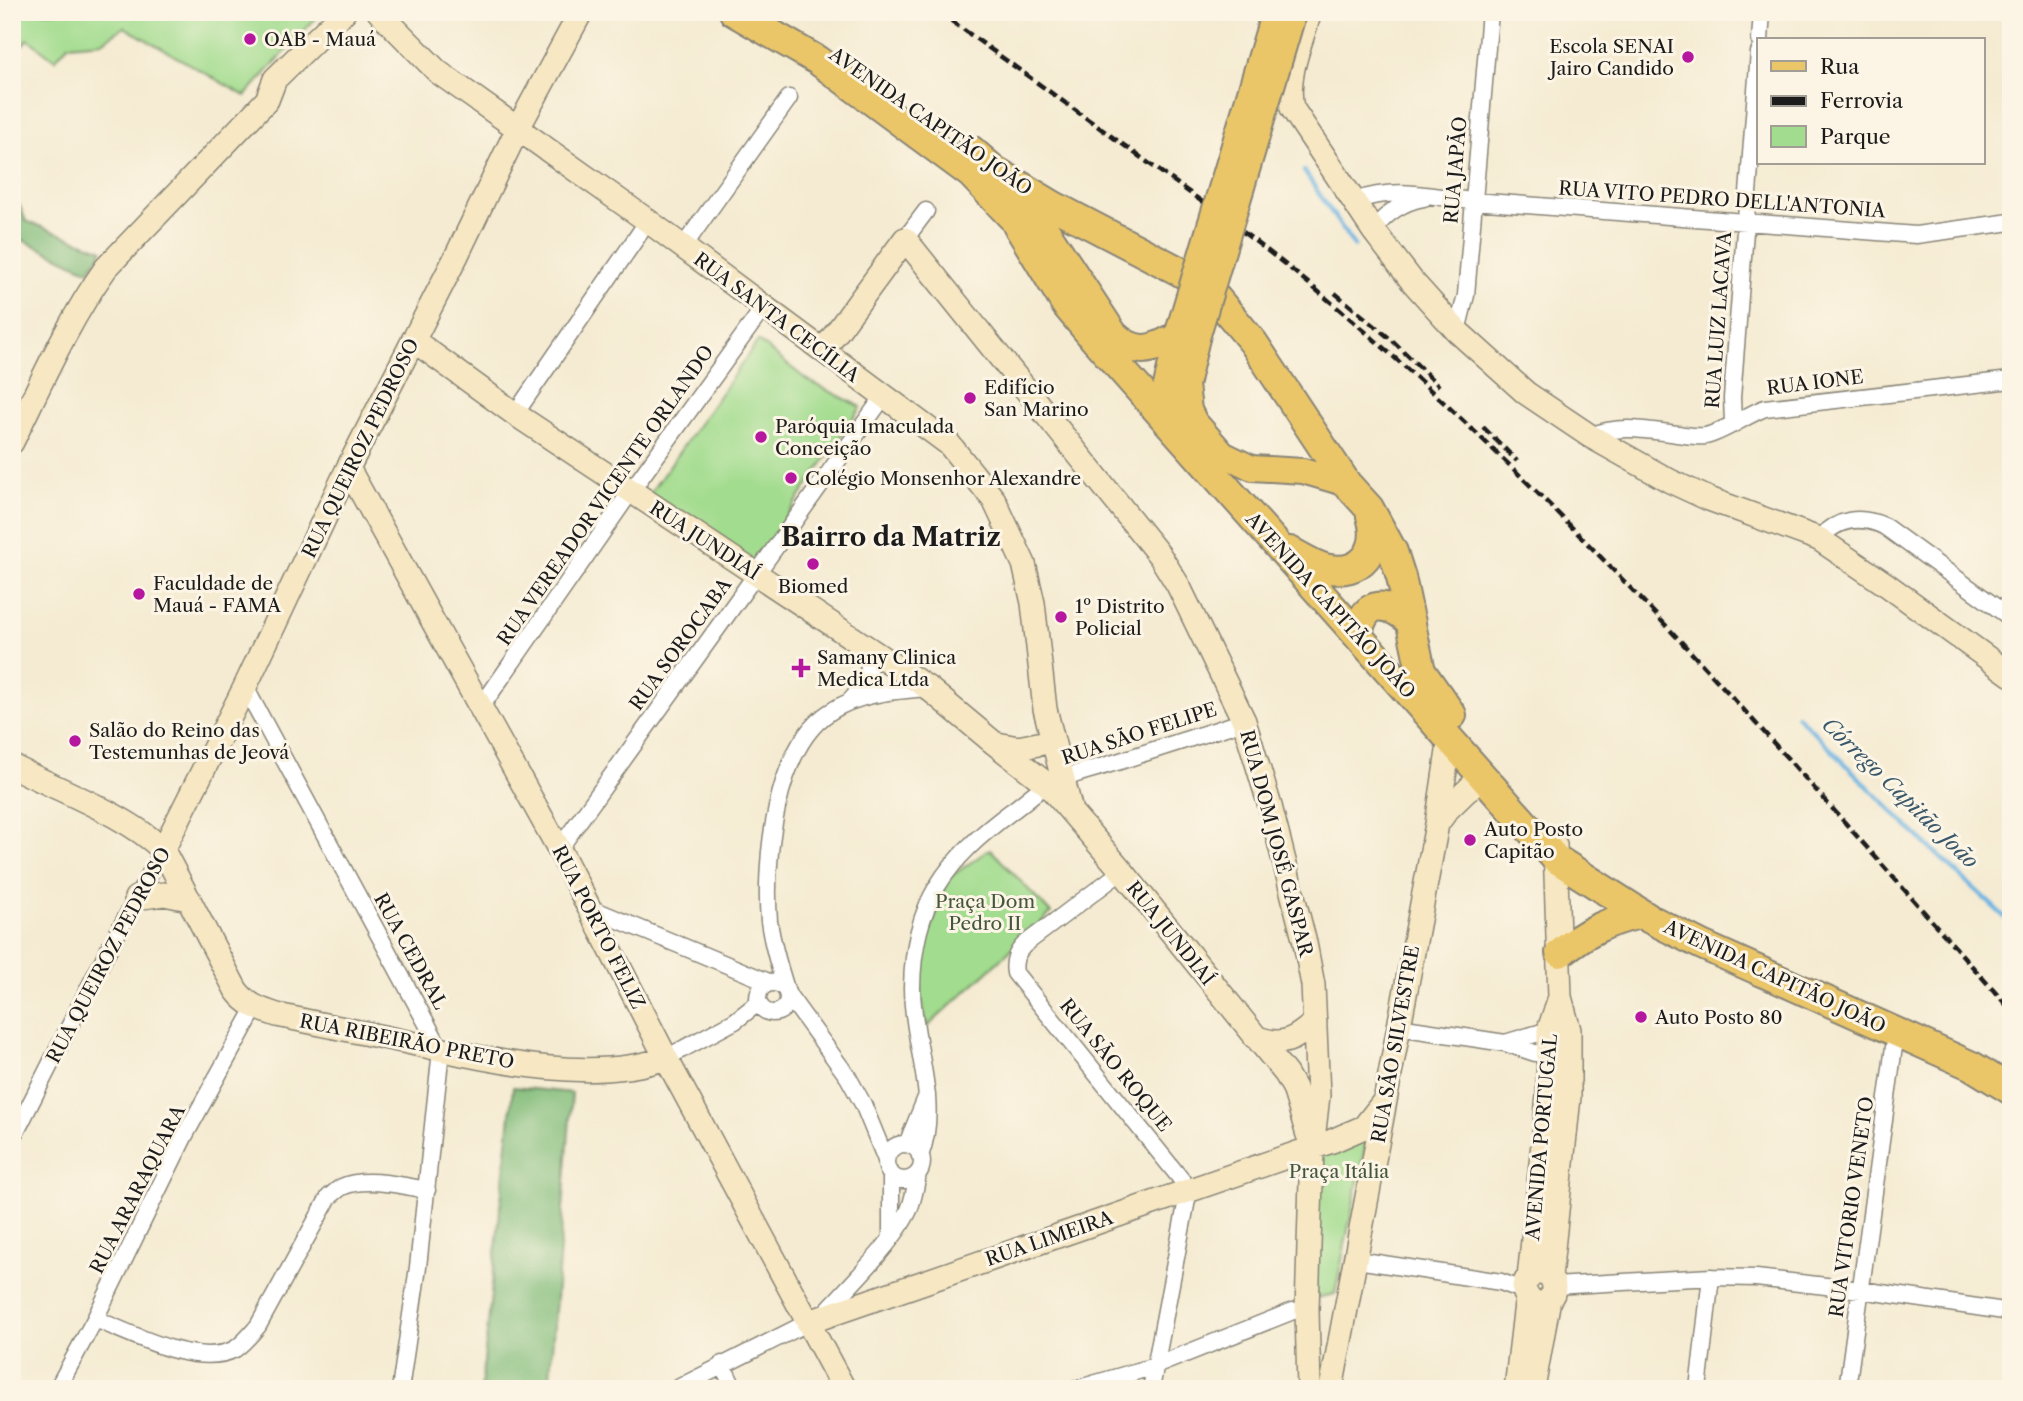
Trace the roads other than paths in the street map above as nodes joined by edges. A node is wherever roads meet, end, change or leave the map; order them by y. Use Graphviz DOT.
graph roads {
  1 [pos="344,12"];
  2 [pos="379,12"];
  3 [pos="581,12"];
  4 [pos="734,12"];
  5 [pos="769,12"];
  6 [pos="1274,12"];
  7 [pos="1294,12"];
  8 [pos="1310,12"];
  9 [pos="1490,12"];
  10 [pos="1762,12"];
  11 [pos="1760,38"];
  12 [pos="1757,78"];
  13 [pos="789,98"];
  14 [pos="517,130"];
  15 [pos="994,170"];
  16 [pos="1430,197"];
  17 [pos="1354,201"];
  18 [pos="1474,201"];
  19 [pos="926,211"];
  20 [pos="648,221"];
  21 [pos="1746,221"];
  22 [pos="2011,222"];
  23 [pos="1373,230"];
  24 [pos="905,239"];
  25 [pos="683,247"];
  26 [pos="764,307"];
  27 [pos="1457,331"];
  28 [pos="1184,335"];
  29 [pos="413,340"];
  30 [pos="823,351"];
  31 [pos="2011,380"];
  32 [pos="884,396"];
  33 [pos="515,414"];
  34 [pos="1733,422"];
  35 [pos="1168,423"];
  36 [pos="1590,436"];
  37 [pos="12,442"];
  38 [pos="348,468"];
  39 [pos="1347,484"];
  40 [pos="631,491"];
  41 [pos="1368,508"];
  42 [pos="1270,538"];
  43 [pos="1819,539"];
  44 [pos="1311,562"];
  45 [pos="757,573"];
  46 [pos="2011,618"];
  47 [pos="1411,622"];
  48 [pos="1358,634"];
  49 [pos="868,648"];
  50 [pos="2011,675"];
  51 [pos="245,687"];
  52 [pos="928,688"];
  53 [pos="850,702"];
  54 [pos="481,707"];
  55 [pos="1045,709"];
  56 [pos="1244,721"];
  57 [pos="1450,738"];
  58 [pos="994,743"];
  59 [pos="1042,743"];
  60 [pos="14,771"];
  61 [pos="1482,776"];
  62 [pos="1055,782"];
  63 [pos="1437,824"];
  64 [pos="1556,848"];
  65 [pos="559,849"];
  66 [pos="163,850"];
  67 [pos="1122,871"];
  68 [pos="136,898"];
  69 [pos="189,899"];
  70 [pos="590,908"];
  71 [pos="1640,914"];
  72 [pos="1560,953"];
  73 [pos="732,965"];
  74 [pos="782,989"];
  75 [pos="766,1006"];
  76 [pos="255,1008"];
  77 [pos="1315,1022"];
  78 [pos="1398,1027"];
  79 [pos="814,1030"];
  80 [pos="1559,1030"];
  81 [pos="1896,1032"];
  82 [pos="1255,1037"];
  83 [pos="1505,1043"];
  84 [pos="442,1050"];
  85 [pos="1559,1054"];
  86 [pos="666,1058"];
  87 [pos="2011,1070"];
  88 [pos="2011,1090"];
  89 [pos="927,1095"];
  90 [pos="19,1109"];
  91 [pos="873,1128"];
  92 [pos="1371,1135"];
  93 [pos="12,1140"];
  94 [pos="903,1144"];
  95 [pos="1312,1149"];
  96 [pos="920,1156"];
  97 [pos="888,1167"];
  98 [pos="918,1173"];
  99 [pos="427,1189"];
  100 [pos="1189,1189"];
  101 [pos="891,1236"];
  102 [pos="1357,1260"];
  103 [pos="1711,1277"];
  104 [pos="1537,1287"];
  105 [pos="1861,1290"];
  106 [pos="1348,1306"];
  107 [pos="1307,1310"];
  108 [pos="2011,1312"];
  109 [pos="95,1320"];
  110 [pos="815,1320"];
  111 [pos="1155,1366"];
  112 [pos="715,1368"];
  113 [pos="399,1387"];
  114 [pos="57,1389"];
  115 [pos="676,1389"];
  116 [pos="706,1389"];
  117 [pos="734,1389"];
  118 [pos="844,1389"];
  119 [pos="1076,1389"];
  120 [pos="1151,1389"];
  121 [pos="1308,1389"];
  122 [pos="1331,1389"];
  123 [pos="1516,1389"];
  124 [pos="1533,1389"];
  125 [pos="1698,1389"];
  126 [pos="1847,1389"];
  1 -- 37 [label="street"];
  2 -- 14 [label="street, RUA SANTA CECÍLIA"];
  3 -- 14 [label="street, RUA QUEIROZ PEDROSO"];
  4 -- 35 [label="highway, AVENIDA CAPITÃO JOÃO"];
  5 -- 15 [label="highway, AVENIDA CAPITÃO JOÃO"];
  6 -- 28 [label="main road, bridge"];
  7 -- 28 [label="main road, bridge"];
  8 -- 17 [label="street"];
  9 -- 18 [label="street, RUA JAPÃO"];
  10 -- 11 [label="street"];
  12 -- 21 [label="street, RUA LUIZ LACAVA"];
  13 -- 25 [label="street"];
  14 -- 20 [label="street, RUA SANTA CECÍLIA"];
  14 -- 29 [label="street, RUA QUEIROZ PEDROSO"];
  15 -- 28 [label="highway"];
  15 -- 39 [label="highway, AVENIDA CAPITÃO JOÃO"];
  16 -- 17 [label="street, RUA VITO PEDRO DELL'ANTONIA"];
  16 -- 18 [label="street, RUA VITO PEDRO DELL'ANTONIA"];
  16 -- 23 [label="street, RUA VITO PEDRO DELL'ANTONIA"];
  17 -- 23 [label="street"];
  18 -- 21 [label="street, RUA VITO PEDRO DELL'ANTONIA"];
  18 -- 27 [label="street, RUA JAPÃO"];
  19 -- 24 [label="street"];
  20 -- 25 [label="street, RUA SANTA CECÍLIA"];
  20 -- 33 [label="street"];
  21 -- 22 [label="street, RUA VITO PEDRO DELL'ANTONIA"];
  21 -- 34 [label="street, RUA LUIZ LACAVA"];
  23 -- 27 [label="street"];
  24 -- 30 [label="street"];
  24 -- 56 [label="street, RUA DOM JOSÉ GASPAR"];
  25 -- 26 [label="street, RUA SANTA CECÍLIA"];
  26 -- 30 [label="street, RUA SANTA CECÍLIA"];
  26 -- 40 [label="street, RUA VEREADOR VICENTE ORLANDO"];
  27 -- 36 [label="street"];
  28 -- 35 [label="main road"];
  28 -- 39 [label="main road"];
  29 -- 33 [label="street, RUA JUNDIAÍ"];
  29 -- 38 [label="street, RUA QUEIROZ PEDROSO"];
  30 -- 32 [label="street, RUA SANTA CECÍLIA"];
  31 -- 34 [label="street, RUA IONE"];
  32 -- 45 [label="street, RUA SOROCABA"];
  32 -- 55 [label="street, RUA SANTA CECÍLIA"];
  33 -- 40 [label="street, RUA JUNDIAÍ"];
  34 -- 36 [label="street, RUA IONE"];
  35 -- 42 [label="highway, AVENIDA CAPITÃO JOÃO"];
  36 -- 43 [label="street"];
  38 -- 51 [label="street, RUA QUEIROZ PEDROSO"];
  38 -- 54 [label="street, RUA PORTO FELIZ"];
  39 -- 41 [label="highway, AVENIDA CAPITÃO JOÃO"];
  39 -- 44 [label="highway"];
  40 -- 45 [label="street, RUA JUNDIAÍ"];
  40 -- 54 [label="street, RUA VEREADOR VICENTE ORLANDO"];
  41 -- 44 [label="highway"];
  41 -- 47 [label="highway, AVENIDA CAPITÃO JOÃO"];
  42 -- 44 [label="highway"];
  42 -- 48 [label="highway, AVENIDA CAPITÃO JOÃO"];
  43 -- 46 [label="street"];
  43 -- 50 [label="street"];
  45 -- 49 [label="street, RUA JUNDIAÍ"];
  45 -- 65 [label="street, RUA SOROCABA"];
  47 -- 48 [label="highway"];
  47 -- 64 [label="highway, AVENIDA CAPITÃO JOÃO"];
  48 -- 57 [label="highway, AVENIDA CAPITÃO JOÃO"];
  49 -- 52 [label="street, RUA JUNDIAÍ"];
  49 -- 53 [label="street"];
  51 -- 66 [label="street, RUA QUEIROZ PEDROSO"];
  51 -- 84 [label="street, RUA CEDRAL"];
  52 -- 53 [label="street"];
  52 -- 58 [label="street, RUA JUNDIAÍ"];
  53 -- 74 [label="street"];
  54 -- 65 [label="street, RUA PORTO FELIZ"];
  55 -- 59 [label="street, RUA SANTA CECÍLIA"];
  55 -- 62 [label="street, RUA SANTA CECÍLIA"];
  56 -- 62 [label="street, RUA SÃO FELIPE"];
  56 -- 77 [label="street, RUA DOM JOSÉ GASPAR"];
  57 -- 61 [label="highway, AVENIDA CAPITÃO JOÃO"];
  57 -- 63 [label="street, RUA SÃO SILVESTRE"];
  58 -- 59 [label="street"];
  58 -- 62 [label="street, RUA JUNDIAÍ"];
  59 -- 62 [label="street, RUA SANTA CECÍLIA"];
  60 -- 66 [label="street"];
  61 -- 63 [label="street, RUA SÃO SILVESTRE"];
  61 -- 64 [label="highway, AVENIDA CAPITÃO JOÃO"];
  62 -- 67 [label="street, RUA JUNDIAÍ"];
  62 -- 89 [label="street, RUA SÃO FELIPE"];
  63 -- 78 [label="street, RUA SÃO SILVESTRE"];
  64 -- 71 [label="highway, AVENIDA CAPITÃO JOÃO"];
  64 -- 72 [label="street, AVENIDA PORTUGAL"];
  64 -- 87 [label="highway, AVENIDA CAPITÃO JOÃO"];
  65 -- 70 [label="street, RUA PORTO FELIZ"];
  66 -- 68 [label="street, RUA QUEIROZ PEDROSO"];
  66 -- 69 [label="street"];
  67 -- 82 [label="street, RUA JUNDIAÍ"];
  67 -- 100 [label="street, RUA SÃO ROQUE"];
  68 -- 69 [label="street"];
  68 -- 90 [label="street, RUA QUEIROZ PEDROSO"];
  69 -- 76 [label="street"];
  70 -- 73 [label="street"];
  70 -- 86 [label="street, RUA PORTO FELIZ"];
  71 -- 72 [label="highway"];
  71 -- 81 [label="highway, AVENIDA CAPITÃO JOÃO"];
  72 -- 80 [label="street, AVENIDA PORTUGAL"];
  73 -- 74 [label="street"];
  73 -- 75 [label="street"];
  74 -- 75 [label="street"];
  74 -- 75 [label="street"];
  74 -- 79 [label="street"];
  75 -- 79 [label="street"];
  75 -- 86 [label="street, RUA RIBEIRÃO PRETO"];
  76 -- 84 [label="street, RUA RIBEIRÃO PRETO"];
  76 -- 109 [label="street, RUA ARARAQUARA"];
  77 -- 82 [label="street"];
  77 -- 95 [label="street, RUA DOM JOSÉ GASPAR"];
  78 -- 83 [label="street"];
  78 -- 92 [label="street, RUA SÃO SILVESTRE"];
  79 -- 91 [label="street"];
  80 -- 83 [label="street"];
  80 -- 85 [label="street, AVENIDA PORTUGAL"];
  81 -- 88 [label="highway, AVENIDA CAPITÃO JOÃO"];
  81 -- 105 [label="street, RUA VITORIO VENETO"];
  82 -- 95 [label="street, RUA JUNDIAÍ"];
  83 -- 85 [label="street"];
  84 -- 86 [label="street, RUA RIBEIRÃO PRETO"];
  84 -- 99 [label="street"];
  85 -- 104 [label="street, AVENIDA PORTUGAL"];
  86 -- 110 [label="street, RUA PORTO FELIZ"];
  89 -- 94 [label="street"];
  89 -- 96 [label="street, RUA SÃO FELIPE"];
  90 -- 93 [label="street, RUA QUEIROZ PEDROSO"];
  91 -- 94 [label="street"];
  91 -- 97 [label="street"];
  92 -- 95 [label="street, RUA LIMEIRA"];
  92 -- 102 [label="street, RUA SÃO SILVESTRE"];
  94 -- 96 [label="street"];
  94 -- 97 [label="street"];
  95 -- 100 [label="street, RUA LIMEIRA"];
  95 -- 107 [label="street, RUA DOM JOSÉ GASPAR"];
  96 -- 98 [label="street"];
  97 -- 98 [label="street"];
  97 -- 101 [label="street"];
  98 -- 101 [label="street"];
  99 -- 109 [label="street"];
  99 -- 113 [label="street"];
  100 -- 110 [label="street, RUA LIMEIRA"];
  100 -- 111 [label="street"];
  101 -- 110 [label="street"];
  102 -- 104 [label="street"];
  102 -- 106 [label="street, RUA SÃO SILVESTRE"];
  103 -- 104 [label="street"];
  103 -- 105 [label="street"];
  103 -- 125 [label="street"];
  104 -- 123 [label="street, AVENIDA PORTUGAL"];
  104 -- 124 [label="street, AVENIDA PORTUGAL"];
  105 -- 108 [label="street"];
  105 -- 126 [label="street, RUA VITORIO VENETO"];
  106 -- 107 [label="street"];
  106 -- 122 [label="street, RUA SÃO SILVESTRE"];
  107 -- 111 [label="street"];
  107 -- 121 [label="street, RUA DOM JOSÉ GASPAR"];
  109 -- 114 [label="street, RUA ARARAQUARA"];
  110 -- 112 [label="street, RUA LIMEIRA"];
  110 -- 118 [label="street, RUA PORTO FELIZ"];
  111 -- 119 [label="street"];
  111 -- 120 [label="street"];
  112 -- 115 [label="street, RUA LIMEIRA"];
  112 -- 116 [label="street"];
  112 -- 117 [label="street"];
}
